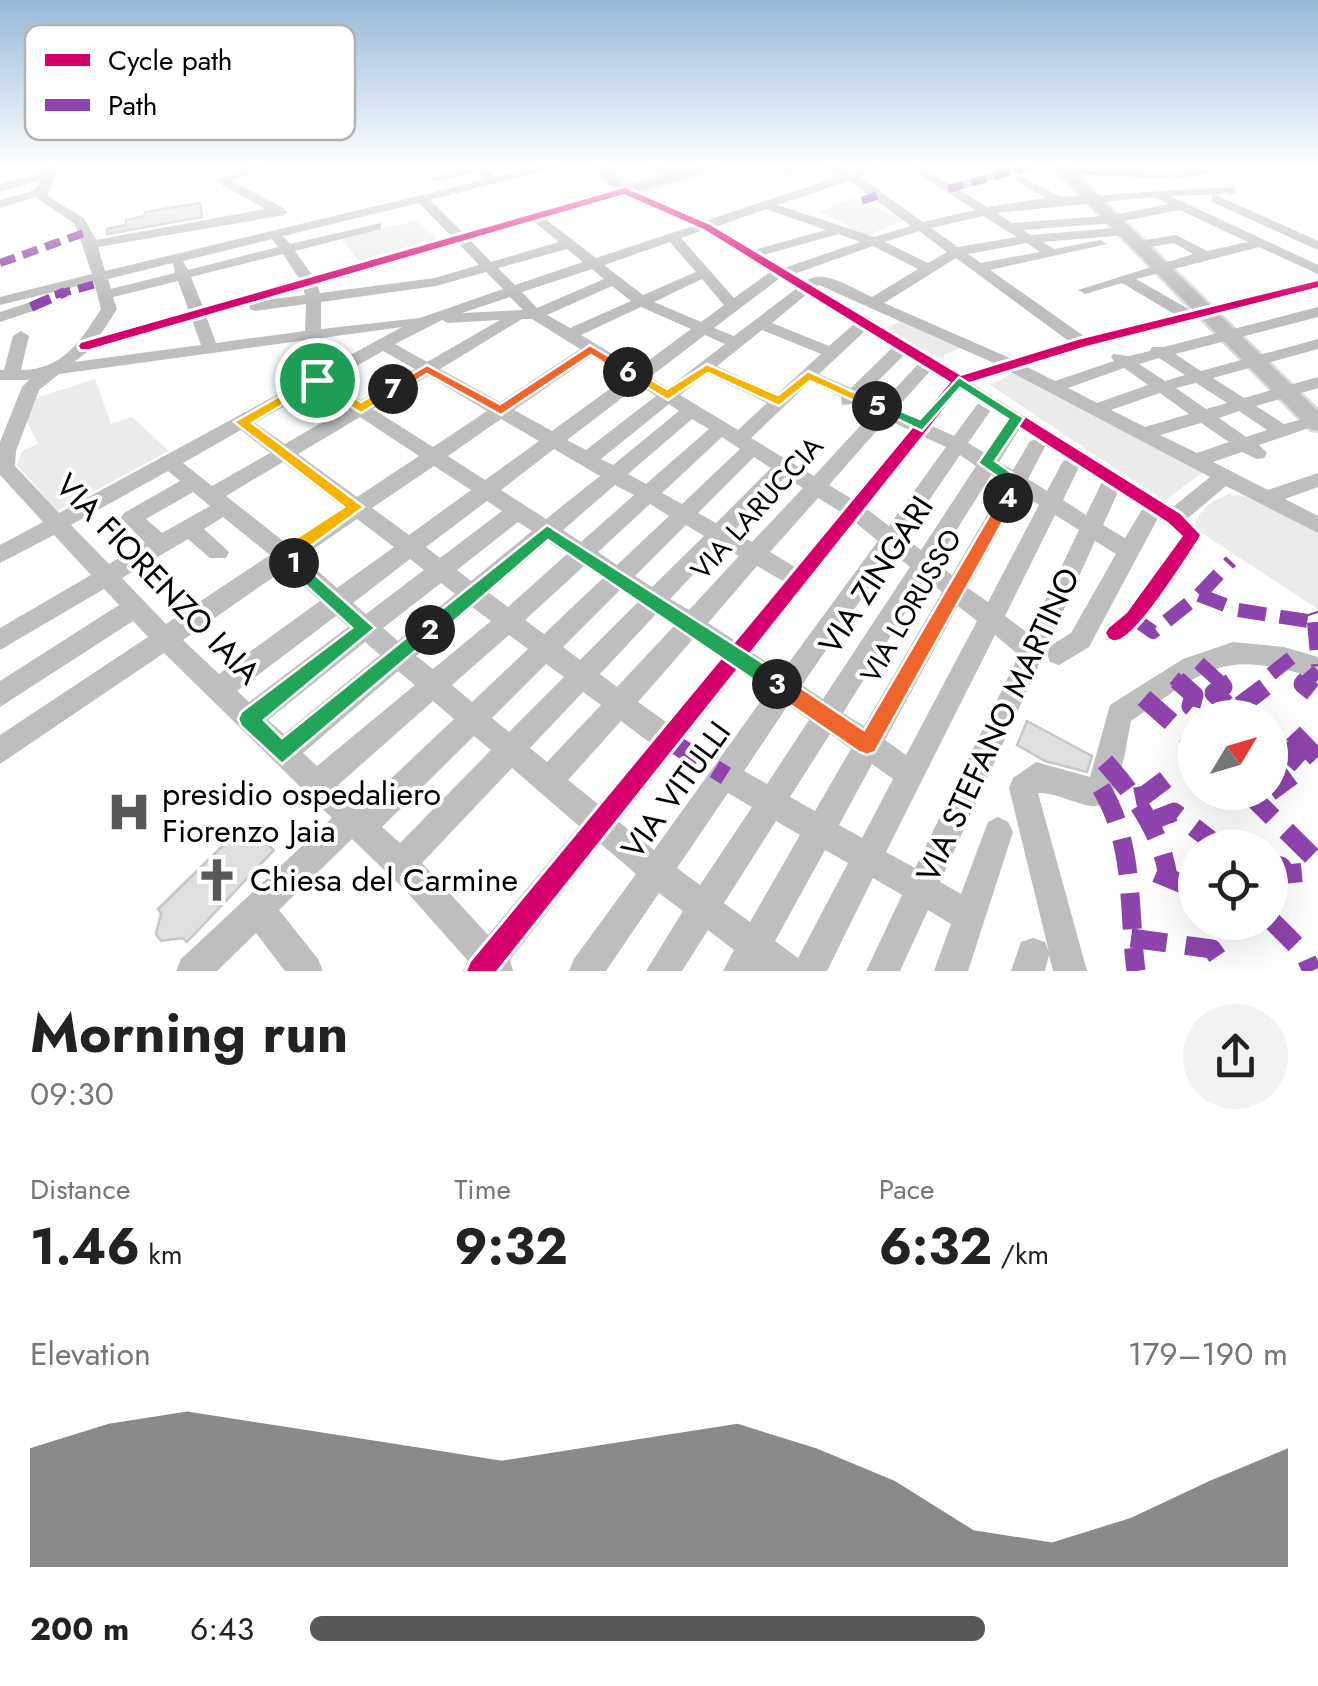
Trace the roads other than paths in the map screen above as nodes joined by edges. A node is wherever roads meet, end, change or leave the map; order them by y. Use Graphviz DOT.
graph roads {
  1 [pos="61,211"];
  2 [pos="271,211"];
  3 [pos="280,211"];
  4 [pos="367,211"];
  5 [pos="434,211"];
  6 [pos="552,211"];
  7 [pos="674,211"];
  8 [pos="767,211"];
  9 [pos="784,211"];
  10 [pos="901,211"];
  11 [pos="982,211"];
  12 [pos="1001,211"];
  13 [pos="1105,211"];
  14 [pos="1168,211"];
  15 [pos="1193,211"];
  16 [pos="1252,212"];
  17 [pos="986,214"];
  18 [pos="534,216"];
  19 [pos="1212,220"];
  20 [pos="376,226"];
  21 [pos="922,226"];
  22 [pos="304,227"];
  23 [pos="1008,227"];
  24 [pos="707,228"];
  25 [pos="839,230"];
  26 [pos="1124,230"];
  27 [pos="275,234"];
  28 [pos="335,236"];
  29 [pos="458,237"];
  30 [pos="674,238"];
  31 [pos="1028,239"];
  32 [pos="874,242"];
  33 [pos="1260,243"];
  34 [pos="568,244"];
  35 [pos="90,245"];
  36 [pos="1318,246"];
  37 [pos="286,248"];
  38 [pos="851,251"];
  39 [pos="956,252"];
  40 [pos="750,254"];
  41 [pos="1052,254"];
  42 [pos="1206,256"];
  43 [pos="176,258"];
  44 [pos="594,265"];
  45 [pos="357,266"];
  46 [pos="489,267"];
  47 [pos="978,268"];
  48 [pos="1162,269"];
  49 [pos="1318,270"];
  50 [pos="921,272"];
  51 [pos="704,273"];
  52 [pos="780,273"];
  53 [pos="184,274"];
  54 [pos="98,276"];
  55 [pos="1126,279"];
  56 [pos="309,280"];
  57 [pos="613,280"];
  58 [pos="812,284"];
  59 [pos="1318,284"];
  60 [pos="512,290"];
  61 [pos="1085,290"];
  62 [pos="105,295"];
  63 [pos="1156,296"];
  64 [pos="1264,298"];
  65 [pos="316,299"];
  66 [pos="0,301"];
  67 [pos="642,302"];
  68 [pos="873,302"];
  69 [pos="1132,302"];
  70 [pos="733,306"];
  71 [pos="31,307"];
  72 [pos="1318,312"];
  73 [pos="198,313"];
  74 [pos="896,314"];
  75 [pos="526,315"];
  76 [pos="1199,316"];
  77 [pos="0,317"];
  78 [pos="1299,317"];
  79 [pos="429,318"];
  80 [pos="763,324"];
  81 [pos="866,325"];
  82 [pos="702,328"];
  83 [pos="1128,330"];
  84 [pos="313,334"];
  85 [pos="568,335"];
  86 [pos="1230,335"];
  87 [pos="21,336"];
  88 [pos="1088,341"];
  89 [pos="384,344"];
  90 [pos="738,344"];
  91 [pos="1318,344"];
  92 [pos="84,346"];
  93 [pos="903,347"];
  94 [pos="210,348"];
  95 [pos="590,349"];
  96 [pos="832,353"];
  97 [pos="1162,353"];
  98 [pos="929,362"];
  99 [pos="1126,362"];
  100 [pos="1256,362"];
  101 [pos="1004,364"];
  102 [pos="707,368"];
  103 [pos="427,369"];
  104 [pos="54,372"];
  105 [pos="6,375"];
  106 [pos="808,375"];
  107 [pos="636,377"];
  108 [pos="1199,377"];
  109 [pos="963,379"];
  110 [pos="317,380"];
  111 [pos="1318,382"];
  112 [pos="1162,386"];
  113 [pos="1054,387"];
  114 [pos="1286,392"];
  115 [pos="668,396"];
  116 [pos="849,400"];
  117 [pos="989,400"];
  118 [pos="779,402"];
  119 [pos="1242,404"];
  120 [pos="361,408"];
  121 [pos="501,410"];
  122 [pos="691,410"];
  123 [pos="886,410"];
  124 [pos="1096,410"];
  125 [pos="1202,416"];
  126 [pos="1017,418"];
  127 [pos="242,422"];
  128 [pos="1316,422"];
  129 [pos="922,426"];
  130 [pos="8,430"];
  131 [pos="1282,431"];
  132 [pos="1142,434"];
  133 [pos="738,438"];
  134 [pos="553,440"];
  135 [pos="1040,440"];
  136 [pos="958,446"];
  137 [pos="1250,449"];
  138 [pos="284,454"];
  139 [pos="434,455"];
  140 [pos="588,460"];
  141 [pos="1,461"];
  142 [pos="1195,461"];
  143 [pos="169,462"];
  144 [pos="1073,462"];
  145 [pos="986,463"];
  146 [pos="784,466"];
  147 [pos="615,475"];
  148 [pos="1224,476"];
  149 [pos="1113,480"];
  150 [pos="1318,480"];
  151 [pos="1017,482"];
  152 [pos="816,486"];
  153 [pos="485,490"];
  154 [pos="648,494"];
  155 [pos="108,496"];
  156 [pos="208,496"];
  157 [pos="1266,498"];
  158 [pos="1051,503"];
  159 [pos="356,507"];
  160 [pos="854,510"];
  161 [pos="517,511"];
  162 [pos="1164,512"];
  163 [pos="684,514"];
  164 [pos="131,518"];
  165 [pos="58,523"];
  166 [pos="1318,525"];
  167 [pos="1090,527"];
  168 [pos="189,528"];
  169 [pos="547,531"];
  170 [pos="719,534"];
  171 [pos="892,540"];
  172 [pos="160,545"];
  173 [pos="410,547"];
  174 [pos="218,552"];
  175 [pos="1130,552"];
  176 [pos="582,554"];
  177 [pos="755,554"];
  178 [pos="0,555"];
  179 [pos="285,555"];
  180 [pos="922,564"];
  181 [pos="442,572"];
  182 [pos="108,577"];
  183 [pos="618,578"];
  184 [pos="798,579"];
  185 [pos="955,590"];
  186 [pos="473,594"];
  187 [pos="336,600"];
  188 [pos="654,601"];
  189 [pos="135,607"];
  190 [pos="992,620"];
  191 [pos="508,621"];
  192 [pos="692,625"];
  193 [pos="366,628"];
  194 [pos="1115,633"];
  195 [pos="163,637"];
  196 [pos="0,640"];
  197 [pos="545,648"];
  198 [pos="1032,652"];
  199 [pos="1060,654"];
  200 [pos="400,655"];
  201 [pos="737,656"];
  202 [pos="1318,668"];
  203 [pos="583,676"];
  204 [pos="435,684"];
  205 [pos="218,690"];
  206 [pos="787,690"];
  207 [pos="0,695"];
  208 [pos="621,704"];
  209 [pos="473,716"];
  210 [pos="825,716"];
  211 [pos="248,719"];
  212 [pos="668,740"];
  213 [pos="867,744"];
  214 [pos="510,749"];
  215 [pos="0,751"];
  216 [pos="282,753"];
  217 [pos="726,776"];
  218 [pos="912,776"];
  219 [pos="548,782"];
  220 [pos="316,785"];
  221 [pos="770,802"];
  222 [pos="356,824"];
  223 [pos="600,824"];
  224 [pos="818,831"];
  225 [pos="998,832"];
  226 [pos="869,860"];
  227 [pos="400,864"];
  228 [pos="657,872"];
  229 [pos="921,890"];
  230 [pos="258,908"];
  231 [pos="703,908"];
  232 [pos="970,917"];
  233 [pos="746,958"];
  234 [pos="490,967"];
  235 [pos="193,971"];
  236 [pos="306,971"];
  237 [pos="586,971"];
  238 [pos="663,971"];
  239 [pos="788,971"];
  240 [pos="809,971"];
  241 [pos="883,971"];
  242 [pos="951,971"];
  243 [pos="1070,971"];
  1 -- 35 [label="street"];
  2 -- 35 [label="street"];
  3 -- 22 [label="street"];
  4 -- 22 [label="street"];
  5 -- 29 [label="street"];
  6 -- 18 [label="street"];
  7 -- 24 [label="street"];
  8 -- 24 [label="street"];
  9 -- 25 [label="street"];
  10 -- 21 [label="street"];
  11 -- 17 [label="street"];
  12 -- 17 [label="street"];
  13 -- 26 [label="main road"];
  14 -- 26 [label="street"];
  15 -- 19 [label="street"];
  16 -- 19 [label="street"];
  16 -- 36 [label="street"];
  17 -- 21 [label="street"];
  17 -- 23 [label="street"];
  18 -- 29 [label="street"];
  18 -- 34 [label="street"];
  19 -- 33 [label="street"];
  20 -- 28 [label="street"];
  21 -- 32 [label="street"];
  21 -- 39 [label="street"];
  22 -- 27 [label="street"];
  23 -- 26 [label="street"];
  23 -- 31 [label="street"];
  24 -- 30 [label="street"];
  24 -- 40 [label="street"];
  25 -- 32 [label="street"];
  25 -- 40 [label="street"];
  26 -- 31 [label="street"];
  26 -- 41 [label="street"];
  26 -- 42 [label="street"];
  26 -- 48 [label="main road"];
  27 -- 37 [label="street"];
  27 -- 43 [label="street"];
  28 -- 37 [label="street"];
  28 -- 45 [label="street"];
  29 -- 45 [label="street"];
  29 -- 46 [label="street"];
  30 -- 44 [label="street"];
  30 -- 51 [label="street"];
  31 -- 39 [label="street"];
  31 -- 41 [label="street"];
  32 -- 38 [label="street"];
  32 -- 50 [label="street"];
  33 -- 42 [label="street"];
  33 -- 49 [label="street"];
  34 -- 44 [label="street"];
  34 -- 46 [label="street"];
  35 -- 54 [label="street"];
  37 -- 53 [label="street"];
  37 -- 56 [label="street"];
  38 -- 50 [label="street"];
  38 -- 52 [label="street"];
  38 -- 58 [label="street"];
  39 -- 47 [label="street"];
  39 -- 50 [label="street"];
  40 -- 52 [label="street"];
  41 -- 47 [label="street"];
  42 -- 48 [label="street"];
  43 -- 53 [label="street"];
  43 -- 54 [label="street"];
  44 -- 57 [label="street"];
  44 -- 60 [label="street"];
  45 -- 56 [label="street"];
  46 -- 60 [label="street"];
  46 -- 65 [label="street"];
  47 -- 88 [label="street"];
  48 -- 55 [label="street"];
  48 -- 76 [label="main road"];
  50 -- 68 [label="street"];
  51 -- 67 [label="street"];
  51 -- 70 [label="street"];
  52 -- 58 [label="street"];
  52 -- 70 [label="street"];
  53 -- 62 [label="street"];
  53 -- 73 [label="street"];
  54 -- 62 [label="street"];
  54 -- 66 [label="street"];
  55 -- 61 [label="street"];
  55 -- 63 [label="street"];
  56 -- 65 [label="street"];
  56 -- 73 [label="street"];
  57 -- 67 [label="street"];
  57 -- 75 [label="street"];
  58 -- 68 [label="street"];
  58 -- 80 [label="street"];
  58 -- 81 [label="street"];
  59 -- 64 [label="street"];
  60 -- 75 [label="street"];
  60 -- 79 [label="street"];
  62 -- 92 [label="street"];
  63 -- 69 [label="street"];
  63 -- 76 [label="street"];
  64 -- 76 [label="street"];
  64 -- 78 [label="street"];
  65 -- 73 [label="street"];
  65 -- 84 [label="street"];
  67 -- 82 [label="street"];
  67 -- 85 [label="street"];
  68 -- 74 [label="street"];
  70 -- 82 [label="street"];
  71 -- 77 [label="street"];
  72 -- 78 [label="street"];
  73 -- 92 [label="street"];
  73 -- 94 [label="street"];
  74 -- 81 [label="street"];
  74 -- 101 [label="street"];
  75 -- 79 [label="street"];
  75 -- 85 [label="street"];
  75 -- 103 [label="street"];
  76 -- 83 [label="street"];
  76 -- 86 [label="main road"];
  78 -- 86 [label="street"];
  79 -- 84 [label="street"];
  79 -- 89 [label="street"];
  80 -- 90 [label="street"];
  80 -- 96 [label="street"];
  81 -- 93 [label="street"];
  81 -- 96 [label="street"];
  82 -- 90 [label="street"];
  82 -- 107 [label="street"];
  83 -- 88 [label="street"];
  83 -- 97 [label="street"];
  84 -- 94 [label="street"];
  85 -- 95 [label="street"];
  86 -- 97 [label="street"];
  86 -- 100 [label="main road"];
  87 -- 105 [label="street"];
  88 -- 99 [label="street"];
  88 -- 101 [label="street"];
  89 -- 103 [label="street"];
  89 -- 110 [label="street"];
  90 -- 102 [label="street"];
  91 -- 100 [label="street"];
  92 -- 104 [label="street"];
  93 -- 98 [label="street"];
  93 -- 116 [label="street"];
  94 -- 104 [label="street"];
  95 -- 107 [label="street"];
  95 -- 121 [label="street"];
  96 -- 106 [label="street"];
  97 -- 99 [label="street"];
  97 -- 108 [label="street"];
  98 -- 109 [label="street"];
  98 -- 123 [label="street, VIA LARUCCIA"];
  99 -- 112 [label="street"];
  99 -- 113 [label="street"];
  100 -- 108 [label="street"];
  100 -- 114 [label="main road"];
  101 -- 109 [label="street"];
  101 -- 113 [label="street"];
  102 -- 115 [label="street"];
  102 -- 118 [label="street"];
  103 -- 120 [label="street"];
  103 -- 121 [label="street"];
  104 -- 105 [label="street"];
  104 -- 130 [label="street"];
  106 -- 116 [label="street"];
  106 -- 118 [label="street"];
  107 -- 115 [label="street"];
  107 -- 134 [label="street"];
  108 -- 112 [label="street"];
  108 -- 119 [label="street"];
  109 -- 117 [label="street"];
  109 -- 129 [label="street"];
  110 -- 120 [label="street"];
  110 -- 127 [label="street"];
  111 -- 114 [label="street"];
  112 -- 124 [label="street"];
  112 -- 125 [label="street"];
  113 -- 124 [label="street"];
  114 -- 119 [label="street"];
  114 -- 128 [label="main road"];
  115 -- 122 [label="street"];
  115 -- 140 [label="street"];
  116 -- 123 [label="street"];
  117 -- 126 [label="street"];
  117 -- 136 [label="street, VIA VITULLI"];
  118 -- 133 [label="street"];
  119 -- 125 [label="street"];
  119 -- 131 [label="street"];
  120 -- 138 [label="street"];
  120 -- 139 [label="street"];
  121 -- 134 [label="street"];
  121 -- 139 [label="street"];
  122 -- 133 [label="street"];
  122 -- 147 [label="street"];
  123 -- 129 [label="street"];
  123 -- 152 [label="street, VIA LARUCCIA"];
  124 -- 132 [label="street"];
  125 -- 132 [label="street"];
  125 -- 137 [label="street"];
  126 -- 135 [label="street"];
  126 -- 145 [label="street, VIA ZINGARI"];
  127 -- 138 [label="street"];
  127 -- 143 [label="street"];
  128 -- 131 [label="street"];
  129 -- 136 [label="street"];
  129 -- 160 [label="street"];
  130 -- 141 [label="street"];
  131 -- 137 [label="street"];
  132 -- 142 [label="street"];
  133 -- 146 [label="street"];
  133 -- 154 [label="street"];
  133 -- 163 [label="street"];
  134 -- 140 [label="street"];
  134 -- 153 [label="street"];
  135 -- 144 [label="street"];
  135 -- 151 [label="street, VIA LORUSSO"];
  136 -- 145 [label="street"];
  136 -- 171 [label="street, VIA VITULLI"];
  137 -- 142 [label="street"];
  138 -- 156 [label="street"];
  138 -- 159 [label="street"];
  139 -- 153 [label="street"];
  139 -- 159 [label="street"];
  140 -- 147 [label="street"];
  141 -- 165 [label="street, VIA FIORENZO IAIA"];
  142 -- 148 [label="street"];
  143 -- 155 [label="street"];
  143 -- 156 [label="street"];
  144 -- 149 [label="street"];
  144 -- 158 [label="street"];
  145 -- 151 [label="street"];
  145 -- 180 [label="street, VIA ZINGARI"];
  146 -- 152 [label="street"];
  146 -- 170 [label="street"];
  147 -- 154 [label="street"];
  147 -- 169 [label="street"];
  148 -- 157 [label="street"];
  148 -- 162 [label="street"];
  149 -- 162 [label="street"];
  149 -- 167 [label="street, VIA STEFANO MARTINO"];
  150 -- 157 [label="street"];
  151 -- 158 [label="street"];
  151 -- 185 [label="street, VIA LORUSSO"];
  152 -- 160 [label="street"];
  152 -- 177 [label="street, VIA LARUCCIA"];
  153 -- 161 [label="street"];
  153 -- 173 [label="street"];
  154 -- 163 [label="street"];
  154 -- 176 [label="street"];
  155 -- 164 [label="street"];
  155 -- 165 [label="street"];
  156 -- 164 [label="street"];
  156 -- 168 [label="street"];
  156 -- 179 [label="street"];
  157 -- 166 [label="street"];
  158 -- 167 [label="street"];
  158 -- 190 [label="street"];
  159 -- 173 [label="street"];
  159 -- 179 [label="street"];
  160 -- 171 [label="street"];
  160 -- 184 [label="street"];
  161 -- 169 [label="street"];
  161 -- 181 [label="street"];
  162 -- 175 [label="street"];
  162 -- 194 [label="street"];
  163 -- 170 [label="street"];
  163 -- 183 [label="street"];
  164 -- 172 [label="street"];
  165 -- 178 [label="street"];
  165 -- 182 [label="street, VIA FIORENZO IAIA"];
  167 -- 175 [label="street"];
  167 -- 198 [label="street, VIA STEFANO MARTINO"];
  168 -- 172 [label="street"];
  168 -- 174 [label="street"];
  169 -- 176 [label="street"];
  169 -- 186 [label="street"];
  170 -- 177 [label="street"];
  170 -- 188 [label="street"];
  171 -- 180 [label="street"];
  171 -- 206 [label="street, VIA VITULLI"];
  172 -- 182 [label="street"];
  173 -- 181 [label="street"];
  173 -- 187 [label="street"];
  175 -- 199 [label="street"];
  176 -- 183 [label="street"];
  176 -- 191 [label="street"];
  177 -- 184 [label="street"];
  177 -- 192 [label="street, VIA LARUCCIA"];
  179 -- 187 [label="street"];
  179 -- 195 [label="street"];
  180 -- 185 [label="street"];
  180 -- 210 [label="street, VIA ZINGARI"];
  181 -- 186 [label="street"];
  181 -- 193 [label="street"];
  182 -- 189 [label="street, VIA FIORENZO IAIA"];
  182 -- 196 [label="street"];
  183 -- 188 [label="street"];
  183 -- 197 [label="street"];
  184 -- 201 [label="street"];
  185 -- 190 [label="street"];
  185 -- 213 [label="street, VIA LORUSSO"];
  186 -- 191 [label="street"];
  186 -- 200 [label="street"];
  187 -- 193 [label="street"];
  187 -- 205 [label="street"];
  188 -- 192 [label="street"];
  188 -- 203 [label="street"];
  189 -- 195 [label="street, VIA FIORENZO IAIA"];
  189 -- 207 [label="street"];
  190 -- 198 [label="street"];
  190 -- 218 [label="street"];
  191 -- 197 [label="street"];
  191 -- 204 [label="street"];
  192 -- 201 [label="street"];
  192 -- 208 [label="street, VIA LARUCCIA"];
  193 -- 200 [label="street"];
  193 -- 211 [label="street"];
  195 -- 205 [label="street, VIA FIORENZO IAIA"];
  195 -- 215 [label="street"];
  197 -- 203 [label="street"];
  197 -- 209 [label="street"];
  198 -- 229 [label="street, VIA STEFANO MARTINO"];
  200 -- 204 [label="street"];
  200 -- 216 [label="street"];
  201 -- 206 [label="street"];
  201 -- 212 [label="street"];
  202 -- 243 [label="street"];
  203 -- 208 [label="street"];
  203 -- 214 [label="street"];
  204 -- 209 [label="street"];
  204 -- 220 [label="street"];
  205 -- 211 [label="street, VIA FIORENZO IAIA"];
  206 -- 210 [label="street"];
  206 -- 217 [label="street, VIA VITULLI"];
  208 -- 212 [label="street"];
  208 -- 219 [label="street, VIA LARUCCIA"];
  209 -- 214 [label="street"];
  209 -- 222 [label="street"];
  210 -- 213 [label="street"];
  210 -- 221 [label="street, VIA ZINGARI"];
  211 -- 216 [label="street, VIA FIORENZO IAIA"];
  212 -- 223 [label="street"];
  213 -- 218 [label="street"];
  213 -- 224 [label="street, VIA LORUSSO"];
  214 -- 219 [label="street"];
  214 -- 227 [label="street"];
  216 -- 220 [label="street, VIA FIORENZO IAIA"];
  217 -- 221 [label="street"];
  217 -- 228 [label="street, VIA VITULLI"];
  218 -- 226 [label="street"];
  219 -- 223 [label="street"];
  220 -- 222 [label="street, VIA FIORENZO IAIA"];
  221 -- 224 [label="street"];
  221 -- 231 [label="street, VIA ZINGARI"];
  222 -- 227 [label="street, VIA FIORENZO IAIA"];
  222 -- 230 [label="street"];
  223 -- 228 [label="street"];
  223 -- 234 [label="street"];
  224 -- 226 [label="street"];
  224 -- 233 [label="street, VIA LORUSSO"];
  225 -- 232 [label="street"];
  226 -- 229 [label="street"];
  226 -- 240 [label="street"];
  227 -- 234 [label="street, VIA FIORENZO IAIA"];
  228 -- 231 [label="street"];
  228 -- 237 [label="street, VIA VITULLI"];
  229 -- 232 [label="street"];
  229 -- 241 [label="street, VIA STEFANO MARTINO"];
  230 -- 235 [label="street"];
  230 -- 236 [label="street"];
  231 -- 233 [label="street"];
  231 -- 238 [label="street, VIA ZINGARI"];
  232 -- 242 [label="street"];
  233 -- 239 [label="street"];
}
